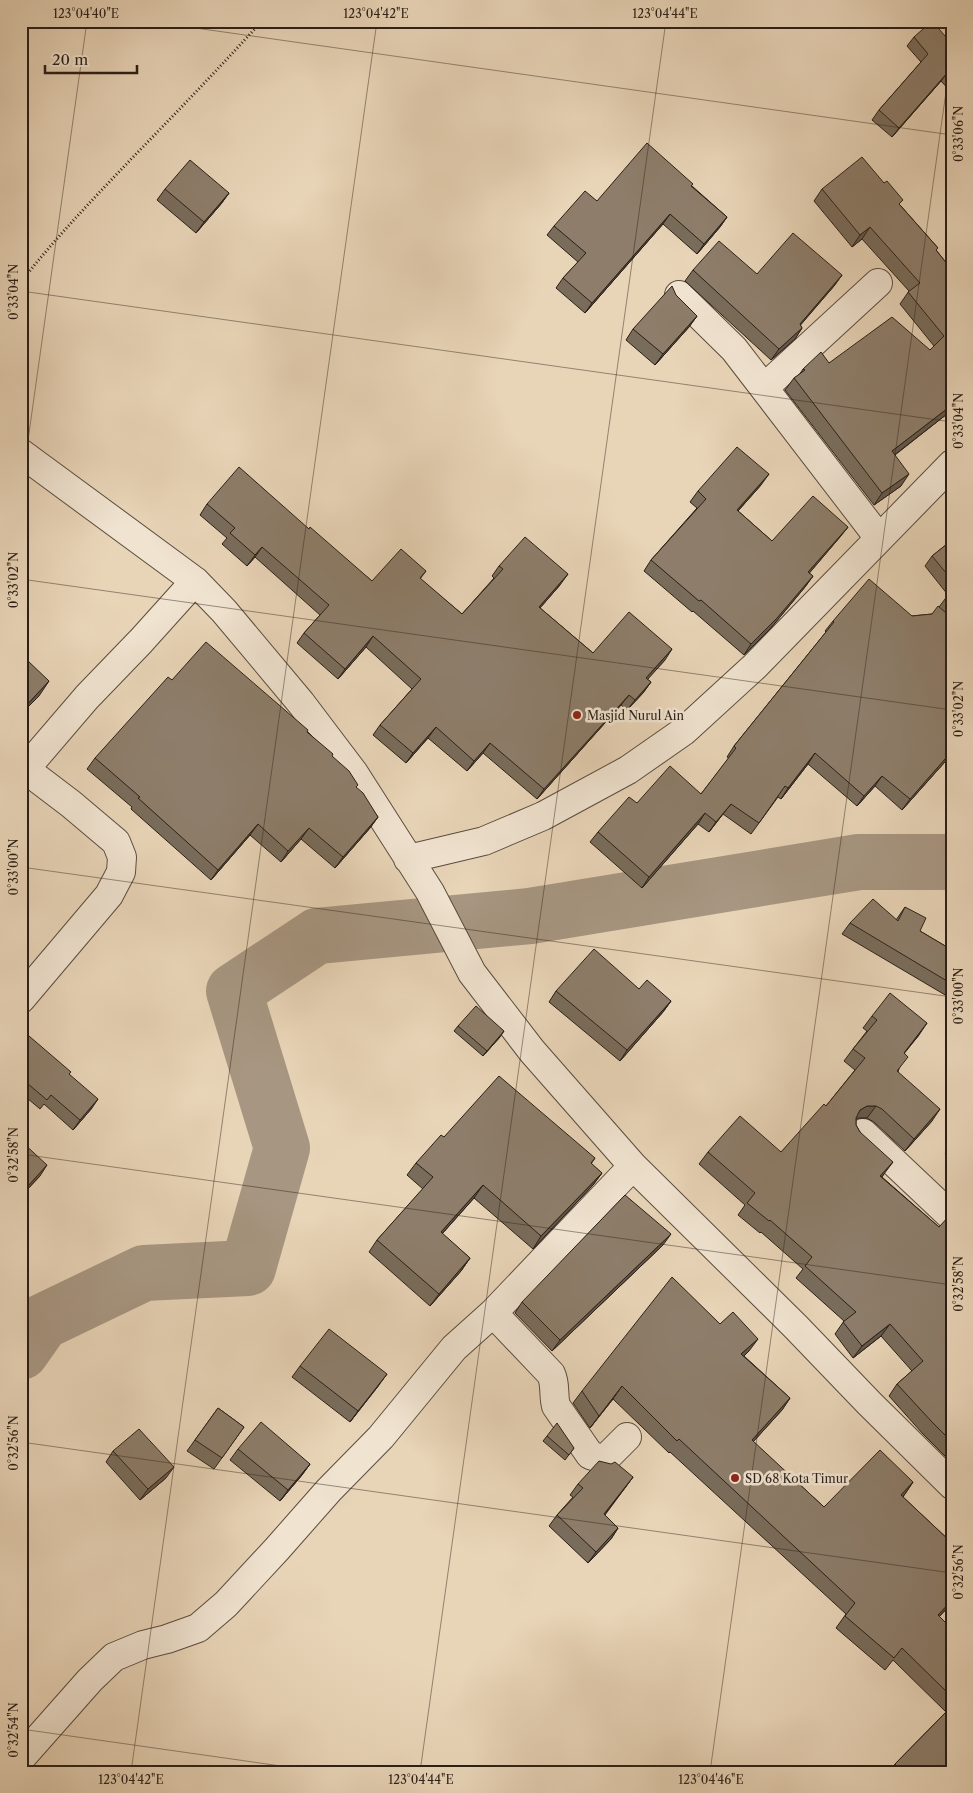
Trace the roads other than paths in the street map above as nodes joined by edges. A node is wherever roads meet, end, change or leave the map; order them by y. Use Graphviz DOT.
graph roads {
  1 [pos="878,283"];
  2 [pos="679,295"];
  3 [pos="764,388"];
  4 [pos="21,453"];
  5 [pos="952,464"];
  6 [pos="879,538"];
  7 [pos="195,581"];
  8 [pos="23,772"];
  9 [pos="408,859"];
  10 [pos="21,999"];
  11 [pos="863,1133"];
  12 [pos="633,1166"];
  13 [pos="952,1217"];
  14 [pos="492,1313"];
  15 [pos="627,1437"];
  16 [pos="952,1485"];
  17 [pos="21,1758"];
  1 -- 3 [label="street"];
  2 -- 3 [label="street"];
  3 -- 6 [label="street"];
  4 -- 7 [label="street"];
  5 -- 6 [label="street"];
  6 -- 9 [label="street"];
  7 -- 8 [label="street"];
  7 -- 9 [label="street"];
  8 -- 10 [label="street"];
  9 -- 12 [label="street"];
  11 -- 13 [label="street"];
  12 -- 14 [label="street"];
  12 -- 16 [label="street"];
  14 -- 15 [label="street"];
  14 -- 17 [label="street"];
}
